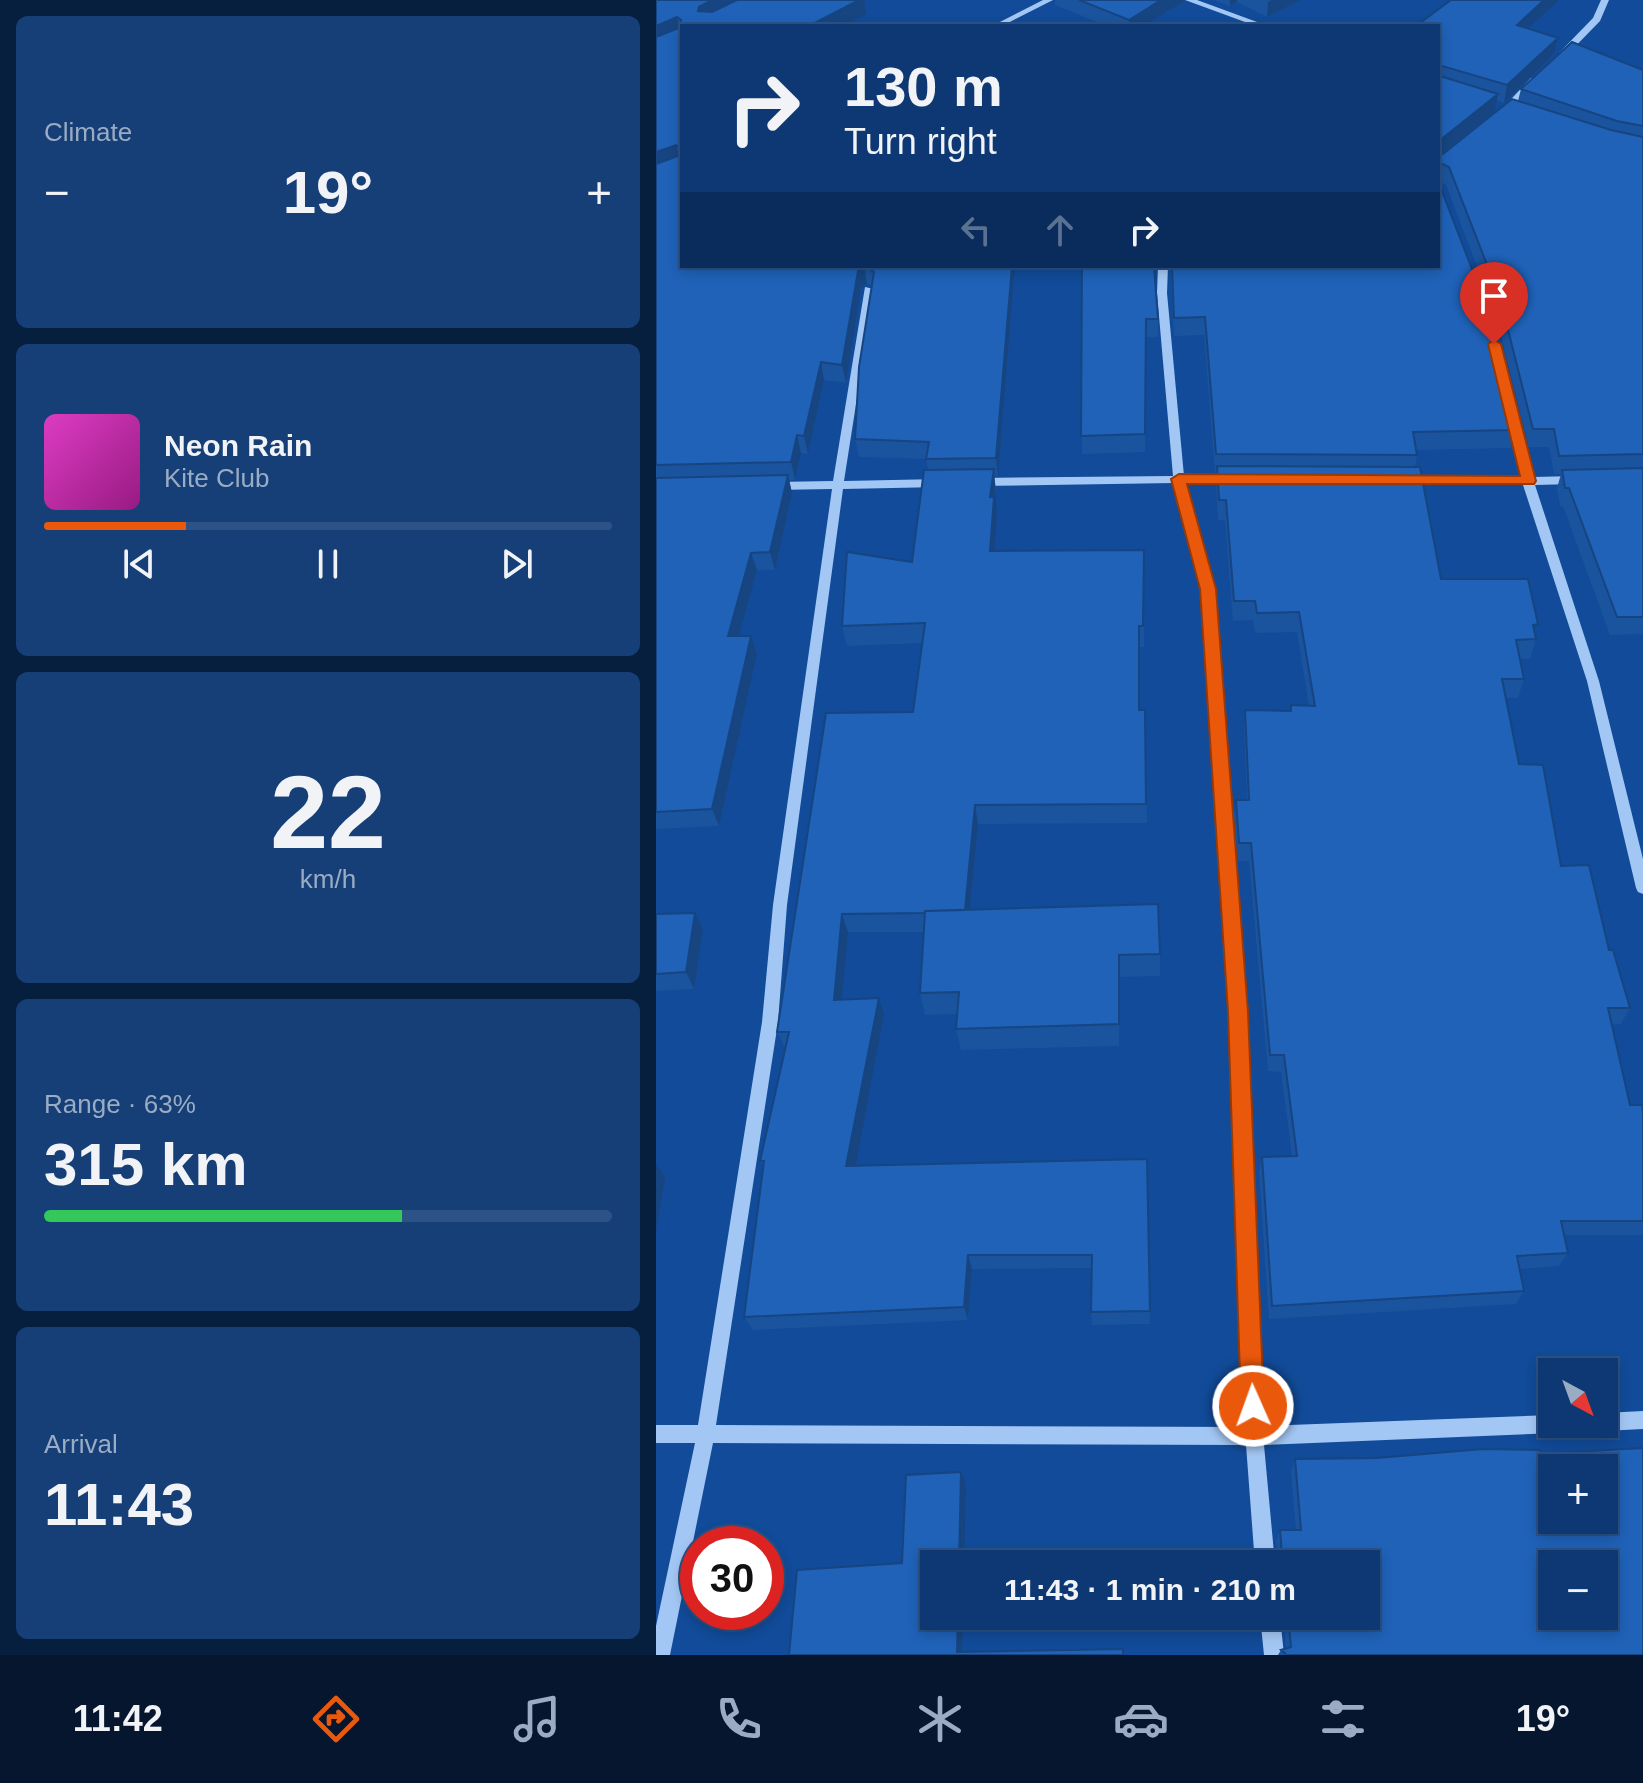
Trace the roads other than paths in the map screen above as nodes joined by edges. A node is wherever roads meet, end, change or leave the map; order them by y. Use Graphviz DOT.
graph roads {
  1 [pos="1049,0"];
  2 [pos="1189,0"];
  3 [pos="1605,0"];
  4 [pos="1000,24"];
  5 [pos="1258,24"];
  6 [pos="1556,60"];
  7 [pos="1545,70"];
  8 [pos="1492,106"];
  9 [pos="1505,111"];
  10 [pos="1518,115"];
  11 [pos="1494,120"];
  12 [pos="1163,268"];
  13 [pos="869,289"];
  14 [pos="1495,347"];
  15 [pos="1179,479"];
  16 [pos="1242,479"];
  17 [pos="1385,480"];
  18 [pos="1586,480"];
  19 [pos="1528,481"];
  20 [pos="838,485"];
  21 [pos="762,487"];
  22 [pos="1643,888"];
  23 [pos="1643,1420"];
  24 [pos="1618,1421"];
  25 [pos="1538,1425"];
  26 [pos="706,1433"];
  27 [pos="656,1434"];
  28 [pos="1254,1436"];
  29 [pos="1264,1550"];
  30 [pos="1271,1630"];
  31 [pos="660,1655"];
  32 [pos="1274,1655"];
  1 -- 4 [label="street"];
  2 -- 5 [label="street"];
  3 -- 6 [label="street"];
  7 -- 9 [label="street"];
  8 -- 9 [label="street"];
  9 -- 10 [label="street"];
  9 -- 11 [label="street"];
  12 -- 15 [label="street"];
  13 -- 20 [label="street"];
  14 -- 19 [label="street"];
  15 -- 16 [label="street"];
  15 -- 20 [label="street"];
  15 -- 28 [label="street"];
  17 -- 19 [label="street"];
  18 -- 19 [label="street"];
  19 -- 22 [label="street"];
  20 -- 21 [label="street"];
  20 -- 26 [label="street"];
  23 -- 24 [label="street"];
  25 -- 28 [label="street"];
  26 -- 27 [label="street"];
  26 -- 28 [label="street"];
  26 -- 31 [label="street"];
  28 -- 29 [label="street"];
  30 -- 32 [label="street"];
}
